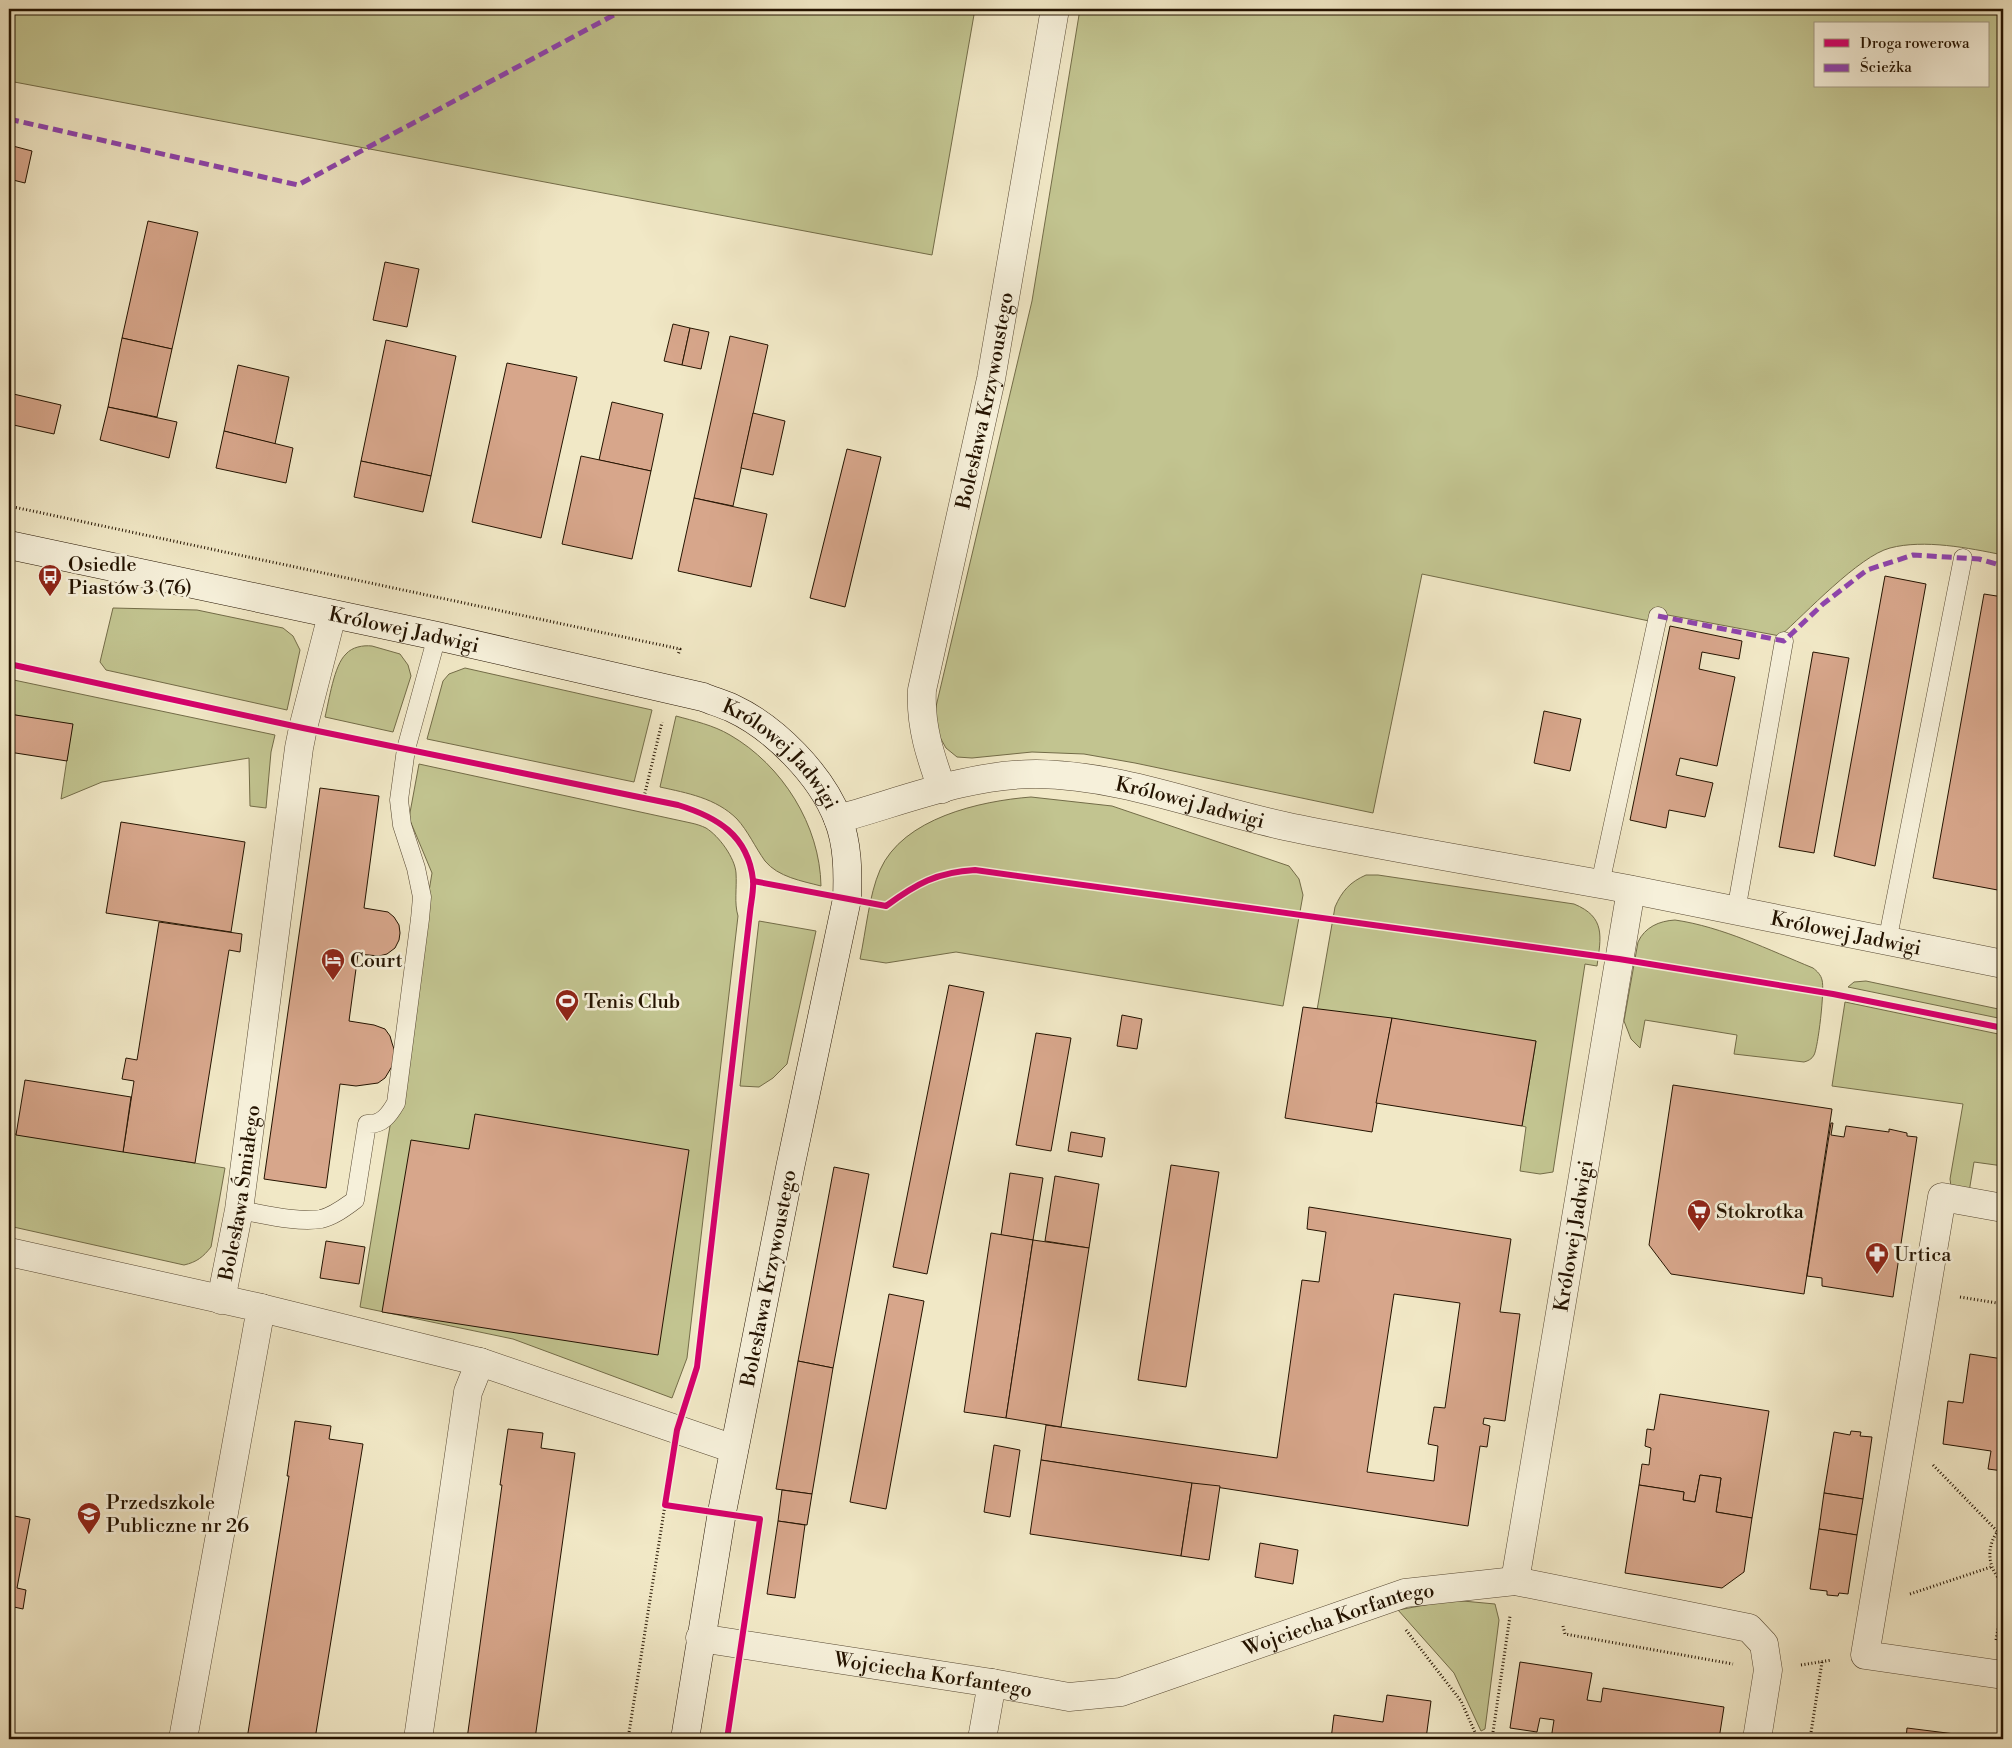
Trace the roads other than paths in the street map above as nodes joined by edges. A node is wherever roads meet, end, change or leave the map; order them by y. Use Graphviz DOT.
graph roads {
  1 [pos="1055,9"];
  2 [pos="9,545"];
  3 [pos="1963,558"];
  4 [pos="332,615"];
  5 [pos="1658,616"];
  6 [pos="437,636"];
  7 [pos="1784,641"];
  8 [pos="942,788"];
  9 [pos="838,819"];
  10 [pos="1600,884"];
  11 [pos="1631,890"];
  12 [pos="1736,912"];
  13 [pos="1887,942"];
  14 [pos="2003,964"];
  15 [pos="2003,1208"];
  16 [pos="239,1210"];
  17 [pos="9,1252"];
  18 [pos="221,1300"];
  19 [pos="261,1308"];
  20 [pos="480,1362"];
  21 [pos="734,1449"];
  22 [pos="1515,1581"];
  23 [pos="700,1638"];
  24 [pos="2003,1676"];
  25 [pos="992,1682"];
  26 [pos="183,1739"];
  27 [pos="418,1739"];
  28 [pos="685,1739"];
  29 [pos="982,1739"];
  30 [pos="1757,1739"];
  1 -- 8 [label="street, Bolesława Krzywoustego"];
  2 -- 4 [label="street, Królowej Jadwigi"];
  3 -- 13 [label="lane"];
  4 -- 6 [label="street, Królowej Jadwigi"];
  4 -- 16 [label="street, Bolesława Śmiałego"];
  5 -- 10 [label="lane"];
  6 -- 9 [label="street, Królowej Jadwigi"];
  6 -- 16 [label="lane"];
  7 -- 12 [label="lane"];
  8 -- 9 [label="street, Królowej Jadwigi"];
  8 -- 10 [label="street, Królowej Jadwigi"];
  9 -- 21 [label="street, Bolesława Krzywoustego"];
  10 -- 11 [label="street, Królowej Jadwigi"];
  11 -- 12 [label="street, Królowej Jadwigi"];
  11 -- 22 [label="street, Królowej Jadwigi"];
  12 -- 13 [label="street, Królowej Jadwigi"];
  13 -- 14 [label="street, Królowej Jadwigi"];
  15 -- 24 [label="street"];
  16 -- 18 [label="street, Bolesława Śmiałego"];
  17 -- 18 [label="street"];
  18 -- 19 [label="street, Bolesława Śmiałego"];
  19 -- 20 [label="street, Bolesława Śmiałego"];
  19 -- 26 [label="street"];
  20 -- 21 [label="street, Bolesława Śmiałego"];
  20 -- 27 [label="street"];
  21 -- 23 [label="street, Bolesława Krzywoustego"];
  22 -- 25 [label="street, Wojciecha Korfantego"];
  22 -- 30 [label="street, Wojciecha Korfantego"];
  23 -- 25 [label="street, Wojciecha Korfantego"];
  23 -- 28 [label="street, Bolesława Krzywoustego"];
  25 -- 29 [label="street"];
}
